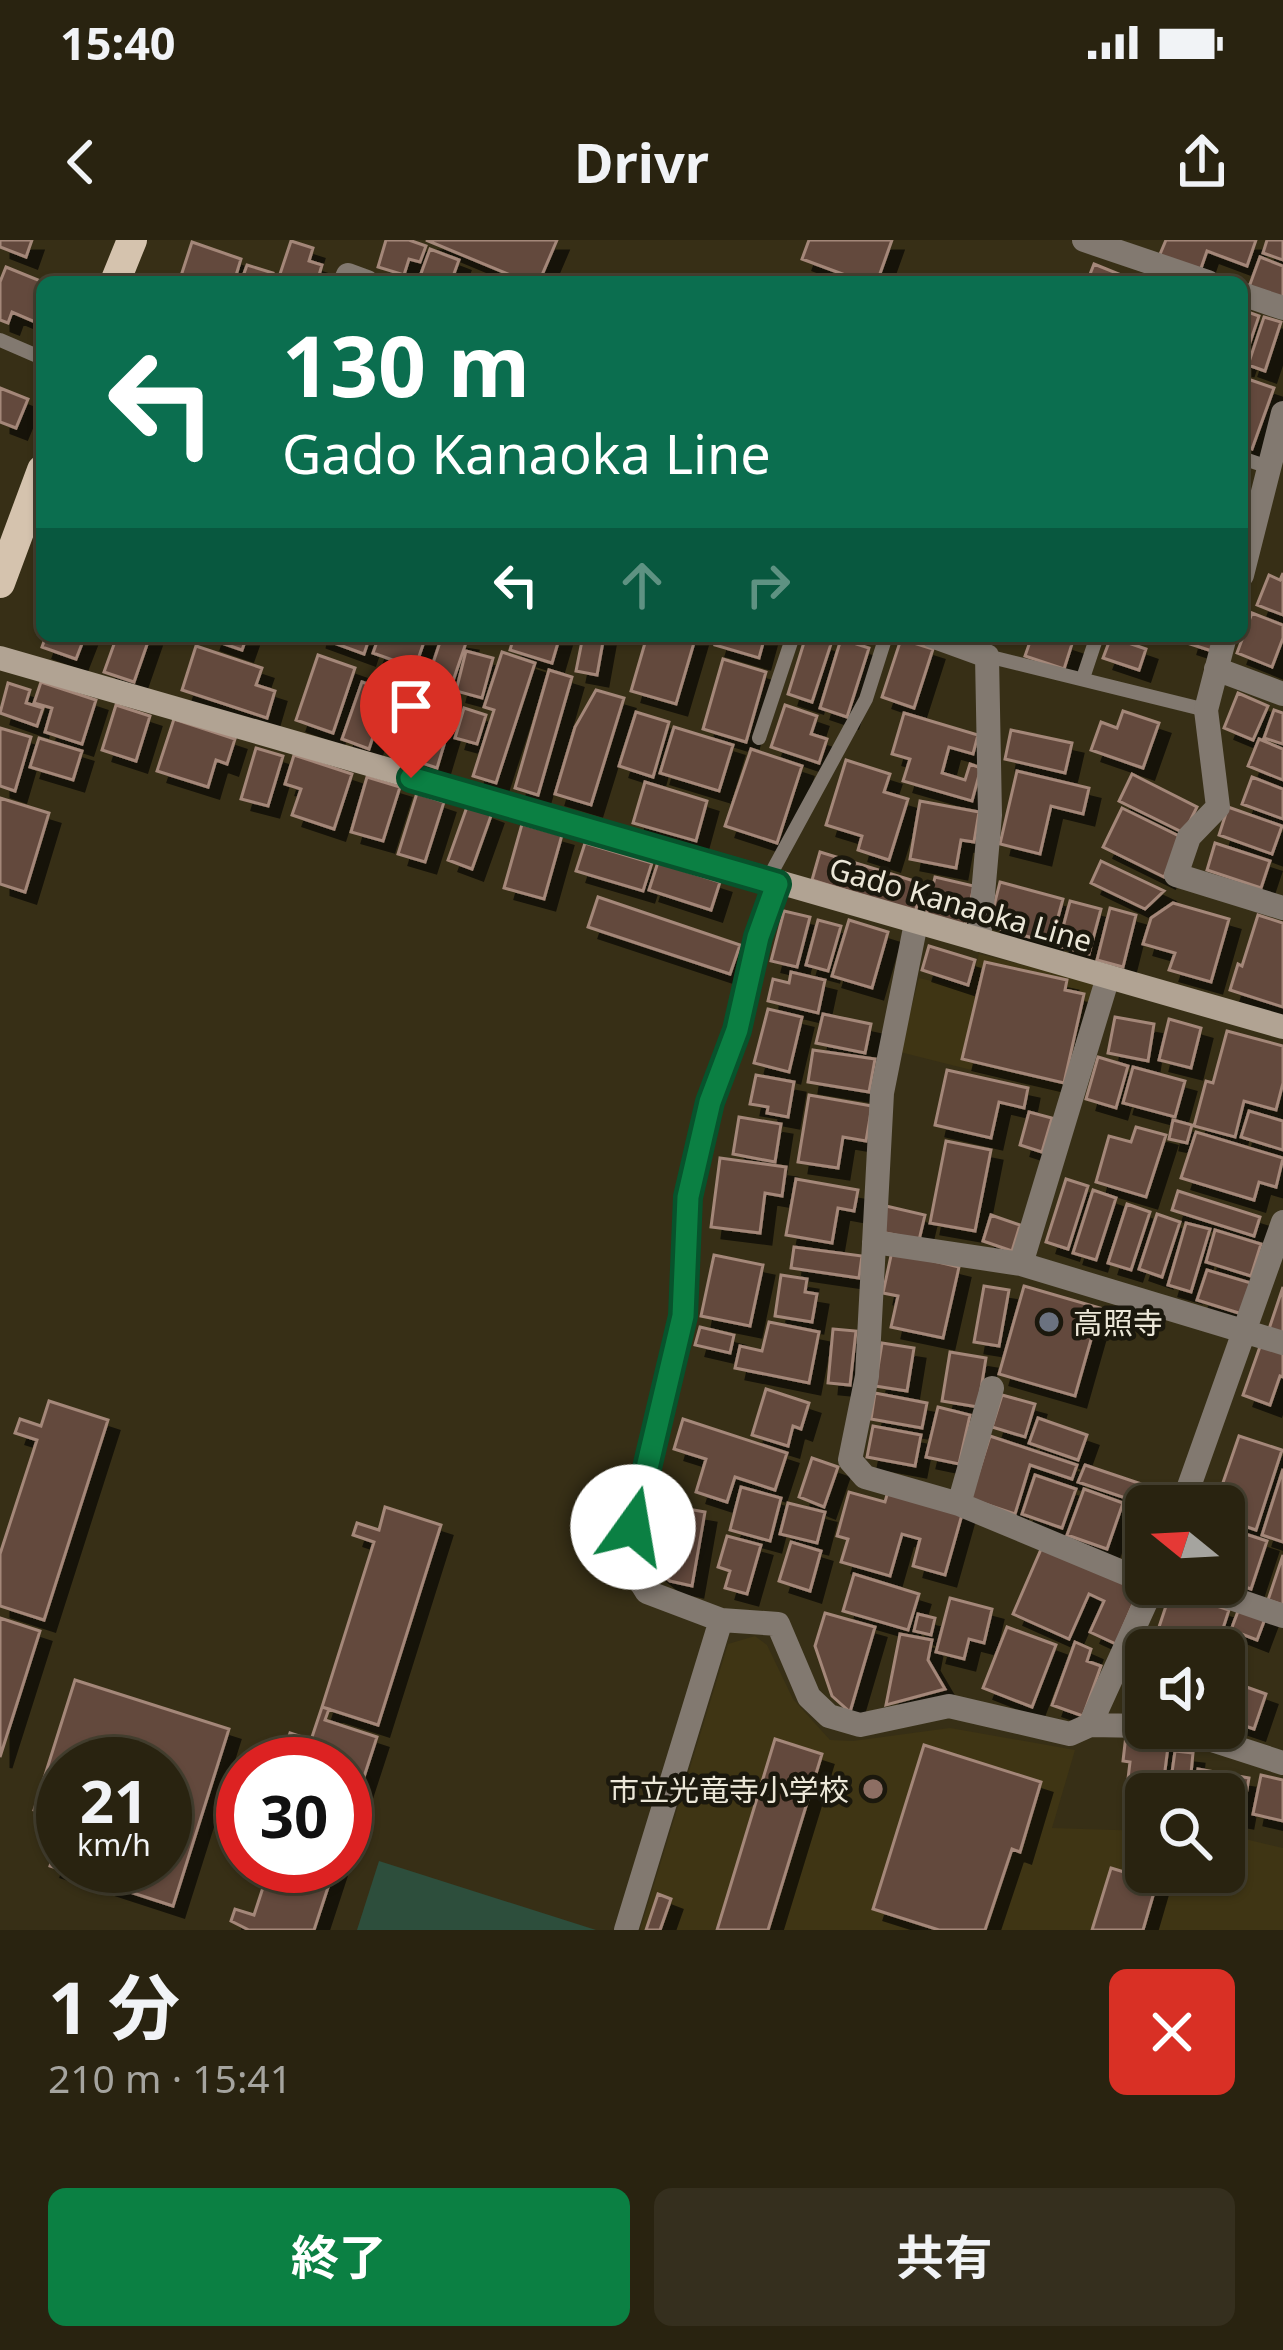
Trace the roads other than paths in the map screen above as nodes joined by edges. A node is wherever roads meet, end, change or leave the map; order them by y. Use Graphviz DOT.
graph roads {
  1 [pos="132,240"];
  2 [pos="1084,240"];
  3 [pos="117,276"];
  4 [pos="1190,276"];
  5 [pos="1248,296"];
  6 [pos="1283,308"];
  7 [pos="0,340"];
  8 [pos="36,355"];
  9 [pos="1283,413"];
  10 [pos="1275,460"];
  11 [pos="36,486"];
  12 [pos="1248,554"];
  13 [pos="0,583"];
  14 [pos="791,642"];
  15 [pos="884,642"];
  16 [pos="948,642"];
  17 [pos="1095,642"];
  18 [pos="1224,642"];
  19 [pos="987,656"];
  20 [pos="0,658"];
  21 [pos="1216,668"];
  22 [pos="1083,678"];
  23 [pos="1283,694"];
  24 [pos="1206,710"];
  25 [pos="760,738"];
  26 [pos="772,883"];
  27 [pos="1283,908"];
  28 [pos="916,923"];
  29 [pos="979,940"];
  30 [pos="1108,977"];
  31 [pos="1283,1027"];
  32 [pos="1283,1222"];
  33 [pos="874,1242"];
  34 [pos="1021,1264"];
  35 [pos="1246,1330"];
  36 [pos="1283,1342"];
  37 [pos="992,1388"];
  38 [pos="1191,1485"];
  39 [pos="959,1504"];
  40 [pos="1125,1573"];
  41 [pos="1245,1603"];
  42 [pos="1142,1605"];
  43 [pos="1283,1616"];
  44 [pos="721,1620"];
  45 [pos="1090,1725"];
  46 [pos="1125,1726"];
  47 [pos="1240,1749"];
  48 [pos="1283,1763"];
  49 [pos="626,1930"];
  1 -- 3 [label="main road"];
  2 -- 4 [label="street"];
  5 -- 6 [label="street"];
  7 -- 8 [label="lane"];
  9 -- 10 [label="street"];
  10 -- 12 [label="street"];
  11 -- 13 [label="main road"];
  14 -- 25 [label="lane"];
  15 -- 26 [label="lane"];
  16 -- 19 [label="street"];
  17 -- 22 [label="lane"];
  18 -- 21 [label="street"];
  19 -- 22 [label="lane"];
  19 -- 29 [label="street"];
  20 -- 26 [label="main road, Gado Kanaoka Line"];
  21 -- 23 [label="street"];
  21 -- 24 [label="street"];
  22 -- 24 [label="lane"];
  24 -- 27 [label="street"];
  26 -- 28 [label="main road, Gado Kanaoka Line"];
  26 -- 44 [label="street"];
  28 -- 29 [label="main road, Gado Kanaoka Line"];
  28 -- 33 [label="street"];
  29 -- 30 [label="main road, Gado Kanaoka Line"];
  30 -- 31 [label="main road, Gado Kanaoka Line"];
  30 -- 34 [label="street"];
  32 -- 35 [label="street"];
  33 -- 34 [label="street"];
  33 -- 39 [label="street"];
  34 -- 35 [label="street"];
  35 -- 36 [label="street"];
  35 -- 38 [label="street"];
  37 -- 39 [label="street"];
  39 -- 40 [label="street"];
  41 -- 43 [label="street"];
  42 -- 45 [label="street"];
  44 -- 45 [label="street"];
  44 -- 49 [label="street"];
  45 -- 46 [label="street"];
  47 -- 48 [label="street"];
}
